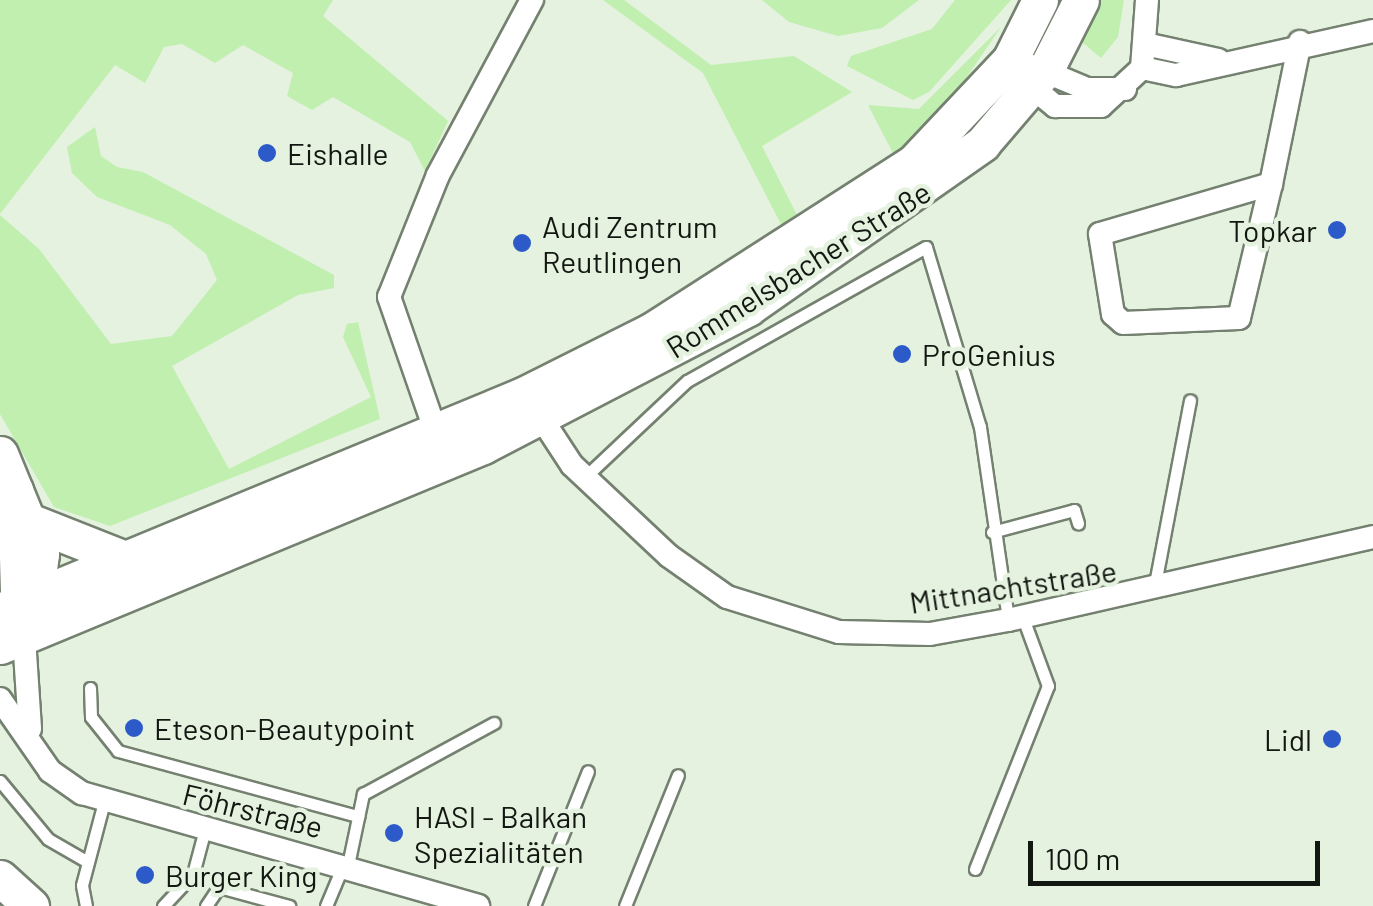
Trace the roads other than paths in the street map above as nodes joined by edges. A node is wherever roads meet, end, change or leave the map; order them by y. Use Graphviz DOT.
graph roads {
  1 [pos="532,0"];
  2 [pos="1040,0"];
  3 [pos="1080,0"];
  4 [pos="1148,0"];
  5 [pos="1373,31"];
  6 [pos="1300,42"];
  7 [pos="1143,56"];
  8 [pos="1010,60"];
  9 [pos="1038,80"];
  10 [pos="1271,184"];
  11 [pos="1190,400"];
  12 [pos="532,406"];
  13 [pos="441,445"];
  14 [pos="0,454"];
  15 [pos="585,477"];
  16 [pos="15,490"];
  17 [pos="34,523"];
  18 [pos="1078,523"];
  19 [pos="992,532"];
  20 [pos="1373,537"];
  21 [pos="122,558"];
  22 [pos="1153,593"];
  23 [pos="16,619"];
  24 [pos="1016,619"];
  25 [pos="90,688"];
  26 [pos="0,698"];
  27 [pos="494,723"];
  28 [pos="34,744"];
  29 [pos="588,771"];
  30 [pos="678,775"];
  31 [pos="0,781"];
  32 [pos="104,802"];
  33 [pos="358,816"];
  34 [pos="206,829"];
  35 [pos="88,862"];
  36 [pos="346,864"];
  37 [pos="975,869"];
  38 [pos="0,878"];
  39 [pos="30,906"];
  40 [pos="86,906"];
  41 [pos="163,906"];
  42 [pos="206,906"];
  43 [pos="289,906"];
  44 [pos="326,906"];
  45 [pos="478,906"];
  46 [pos="534,906"];
  47 [pos="625,906"];
  1 -- 13 [label="street"];
  2 -- 8 [label="main road, Rommelsbacher Straße"];
  3 -- 9 [label="main road, Rommelsbacher Straße"];
  4 -- 7 [label="street"];
  5 -- 6 [label="street"];
  6 -- 7 [label="street"];
  6 -- 10 [label="street"];
  7 -- 9 [label="street"];
  8 -- 9 [label="street"];
  8 -- 12 [label="main road, Rommelsbacher Straße"];
  9 -- 12 [label="main road, Rommelsbacher Straße"];
  10 -- 10 [label="street"];
  11 -- 22 [label="lane"];
  12 -- 13 [label="main road, Rommelsbacher Straße"];
  12 -- 15 [label="street, Mittnachtstraße"];
  13 -- 21 [label="main road, Rommelsbacher Straße"];
  13 -- 23 [label="main road, Rommelsbacher Straße"];
  14 -- 16 [label="main road"];
  15 -- 19 [label="lane"];
  15 -- 24 [label="street, Mittnachtstraße"];
  16 -- 17 [label="main road"];
  16 -- 23 [label="main road"];
  17 -- 21 [label="main road"];
  17 -- 23 [label="main road"];
  18 -- 19 [label="lane"];
  19 -- 24 [label="lane"];
  20 -- 22 [label="street, Mittnachtstraße"];
  21 -- 23 [label="main road, Rommelsbacher Straße"];
  22 -- 24 [label="street, Mittnachtstraße"];
  23 -- 28 [label="street"];
  24 -- 37 [label="lane"];
  25 -- 33 [label="lane"];
  26 -- 28 [label="street, Föhrstraße"];
  27 -- 33 [label="lane"];
  28 -- 32 [label="street, Föhrstraße"];
  29 -- 46 [label="lane"];
  30 -- 47 [label="lane"];
  31 -- 35 [label="lane"];
  32 -- 34 [label="street, Föhrstraße"];
  32 -- 35 [label="lane"];
  33 -- 36 [label="lane"];
  34 -- 36 [label="street, Föhrstraße"];
  34 -- 41 [label="lane"];
  35 -- 40 [label="lane"];
  36 -- 44 [label="lane"];
  36 -- 45 [label="street, Föhrstraße"];
  38 -- 39 [label="main road"];
  42 -- 43 [label="lane"];
}
